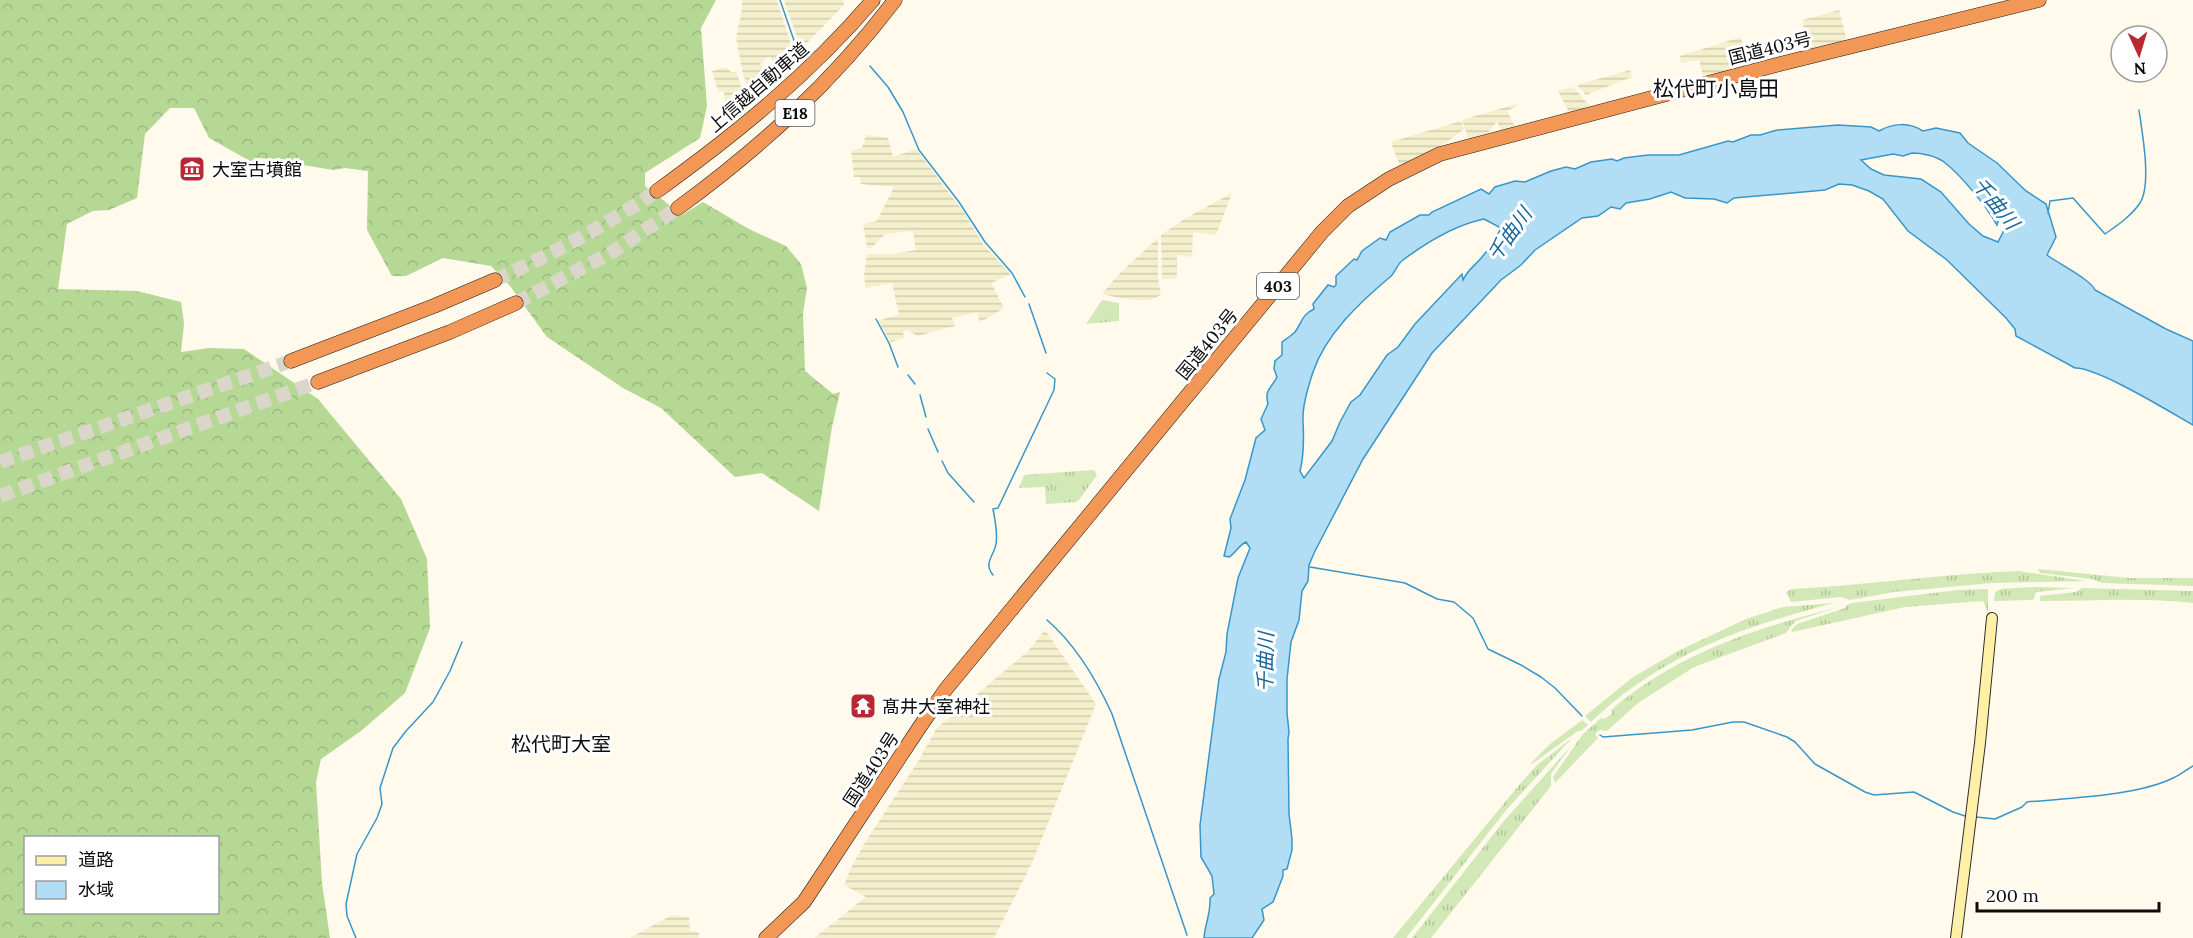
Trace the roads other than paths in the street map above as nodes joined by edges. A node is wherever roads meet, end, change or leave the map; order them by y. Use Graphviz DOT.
graph roads {
  1 [pos="873,0"];
  2 [pos="895,0"];
  3 [pos="2039,0"];
  4 [pos="657,191"];
  5 [pos="678,208"];
  6 [pos="495,280"];
  7 [pos="516,303"];
  8 [pos="291,361"];
  9 [pos="318,382"];
  10 [pos="1992,618"];
  11 [pos="766,938"];
  12 [pos="1956,938"];
  1 -- 4 [label="highway, 上信越自動車道 / E18"];
  2 -- 5 [label="highway, E18"];
  3 -- 11 [label="highway, 国道403号 / 403"];
  6 -- 8 [label="highway"];
  7 -- 9 [label="highway"];
  10 -- 12 [label="street"];
}
